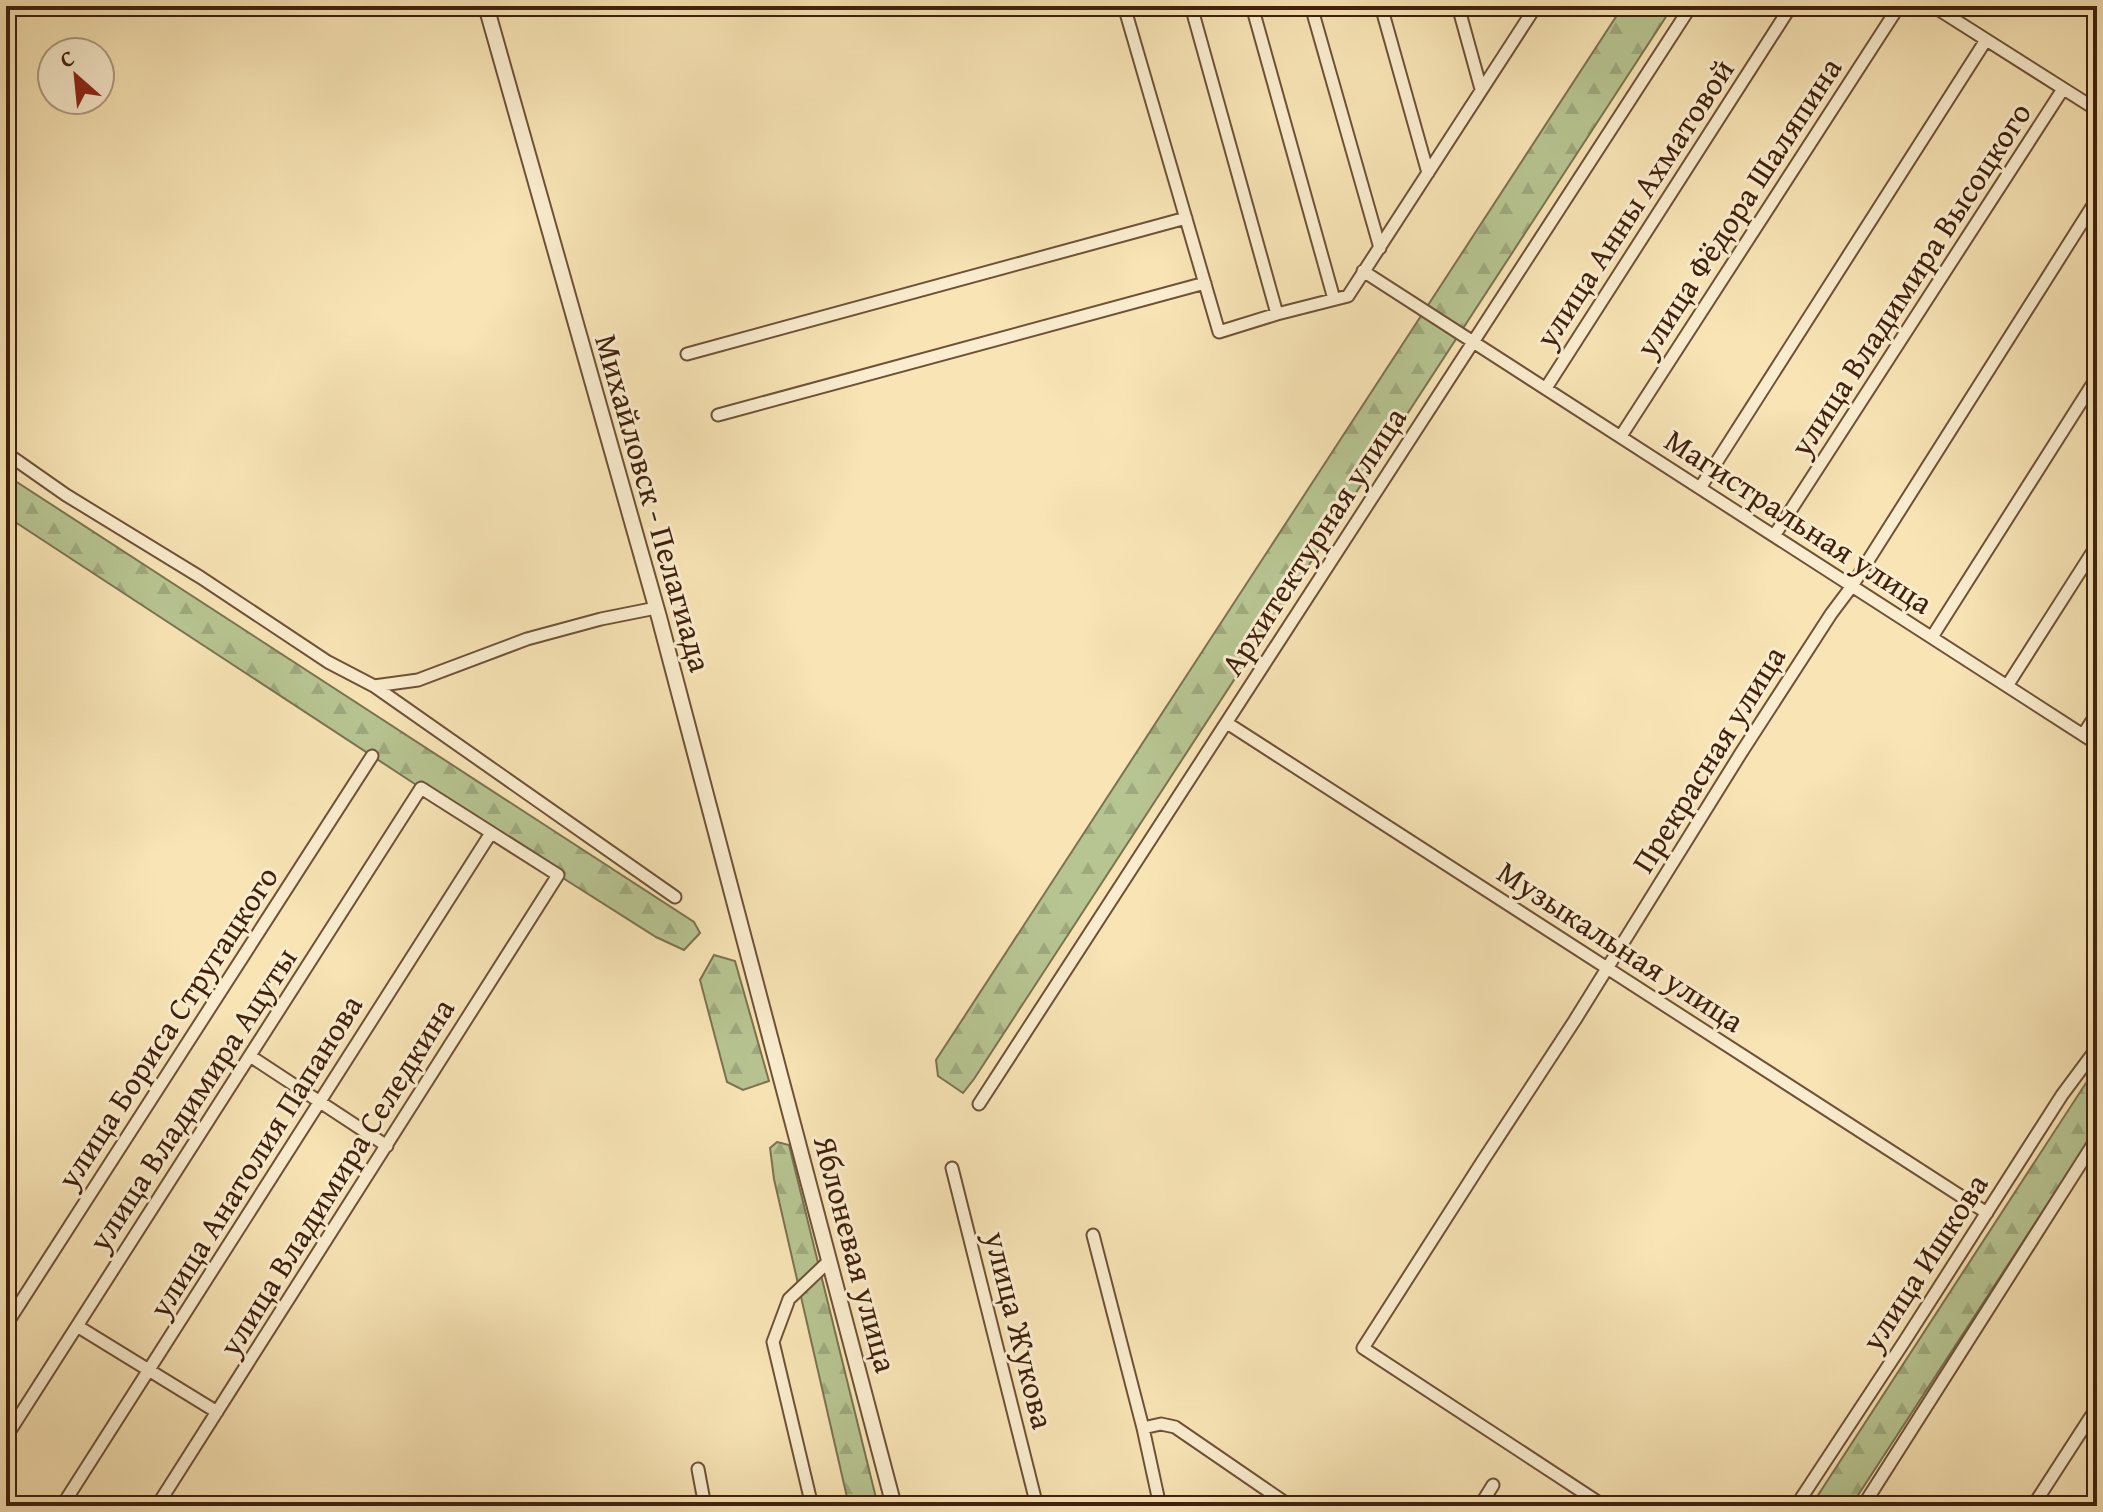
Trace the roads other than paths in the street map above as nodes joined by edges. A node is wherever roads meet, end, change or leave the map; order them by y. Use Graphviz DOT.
graph roads {
  1 [pos="486,6"];
  2 [pos="1124,6"];
  3 [pos="1191,6"];
  4 [pos="1252,6"];
  5 [pos="1311,6"];
  6 [pos="1381,6"];
  7 [pos="1458,6"];
  8 [pos="1522,6"];
  9 [pos="1536,6"];
  10 [pos="1691,6"];
  11 [pos="1791,6"];
  12 [pos="1899,6"];
  13 [pos="1933,6"];
  14 [pos="1526,21"];
  15 [pos="1986,40"];
  16 [pos="1481,89"];
  17 [pos="2063,89"];
  18 [pos="2097,110"];
  19 [pos="1428,173"];
  20 [pos="2097,199"];
  21 [pos="1186,218"];
  22 [pos="1380,248"];
  23 [pos="1363,271"];
  24 [pos="1205,283"];
  25 [pos="1334,299"];
  26 [pos="1277,314"];
  27 [pos="1473,341"];
  28 [pos="687,354"];
  29 [pos="2097,377"];
  30 [pos="1546,388"];
  31 [pos="718,415"];
  32 [pos="1621,436"];
  33 [pos="6,453"];
  34 [pos="1700,488"];
  35 [pos="1774,536"];
  36 [pos="2097,545"];
  37 [pos="1852,586"];
  38 [pos="656,608"];
  39 [pos="1932,637"];
  40 [pos="374,686"];
  41 [pos="2007,686"];
  42 [pos="2097,713"];
  43 [pos="1227,723"];
  44 [pos="2083,735"];
  45 [pos="2097,744"];
  46 [pos="372,756"];
  47 [pos="491,833"];
  48 [pos="675,897"];
  49 [pos="1608,968"];
  50 [pos="764,1016"];
  51 [pos="2097,1048"];
  52 [pos="250,1056"];
  53 [pos="320,1102"];
  54 [pos="979,1104"];
  55 [pos="2097,1138"];
  56 [pos="387,1146"];
  57 [pos="2092,1155"];
  58 [pos="952,1168"];
  59 [pos="1987,1213"];
  60 [pos="1093,1235"];
  61 [pos="829,1261"];
  62 [pos="6,1325"];
  63 [pos="77,1326"];
  64 [pos="149,1371"];
  65 [pos="2097,1407"];
  66 [pos="217,1412"];
  67 [pos="1143,1428"];
  68 [pos="6,1437"];
  69 [pos="698,1469"];
  70 [pos="1493,1485"];
  71 [pos="62,1506"];
  72 [pos="157,1506"];
  73 [pos="705,1506"];
  74 [pos="812,1506"];
  75 [pos="894,1506"];
  76 [pos="1037,1506"];
  77 [pos="1160,1506"];
  78 [pos="1290,1506"];
  79 [pos="1480,1506"];
  80 [pos="1604,1506"];
  81 [pos="1796,1506"];
  82 [pos="1863,1506"];
  83 [pos="2033,1506"];
  1 -- 38 [label="street, Михайловск - Пелагиада"];
  2 -- 21 [label="street"];
  3 -- 26 [label="street"];
  4 -- 25 [label="street"];
  5 -- 22 [label="street"];
  6 -- 19 [label="street"];
  7 -- 16 [label="street"];
  8 -- 14 [label="street"];
  9 -- 14 [label="street"];
  10 -- 27 [label="street, Архитектурная улица"];
  11 -- 30 [label="street, улица Анны Ахматовой"];
  12 -- 32 [label="street, улица Фёдора Шаляпина"];
  13 -- 15 [label="street"];
  14 -- 16 [label="street"];
  15 -- 17 [label="street"];
  15 -- 34 [label="street"];
  16 -- 19 [label="street"];
  17 -- 18 [label="street"];
  17 -- 35 [label="street, улица Владимира Высоцкого"];
  19 -- 22 [label="street"];
  20 -- 37 [label="street, Прекрасная улица"];
  21 -- 24 [label="street"];
  21 -- 28 [label="street"];
  22 -- 23 [label="street"];
  23 -- 25 [label="street"];
  23 -- 27 [label="street, Магистральная улица"];
  24 -- 26 [label="street"];
  24 -- 31 [label="street"];
  25 -- 26 [label="street"];
  27 -- 30 [label="street, Магистральная улица"];
  27 -- 43 [label="street, Архитектурная улица"];
  29 -- 39 [label="street"];
  30 -- 32 [label="street, Магистральная улица"];
  32 -- 34 [label="street, Магистральная улица"];
  33 -- 40 [label="street"];
  34 -- 35 [label="street, Магистральная улица"];
  35 -- 37 [label="street, Магистральная улица"];
  36 -- 41 [label="street"];
  37 -- 39 [label="street, Магистральная улица"];
  37 -- 49 [label="street, Прекрасная улица"];
  38 -- 40 [label="street"];
  38 -- 50 [label="street, Михайловск - Пелагиада"];
  39 -- 41 [label="street, Магистральная улица"];
  40 -- 48 [label="street"];
  41 -- 44 [label="street, Магистральная улица"];
  42 -- 44 [label="street"];
  43 -- 49 [label="street, Музыкальная улица"];
  43 -- 54 [label="street, Архитектурная улица"];
  44 -- 45 [label="street, Магистральная улица"];
  46 -- 62 [label="street, улица Бориса Стругацкого"];
  47 -- 52 [label="street, улица Владимира Ацуты"];
  47 -- 53 [label="street, улица Анатолия Папанова"];
  47 -- 56 [label="street, улица Владимира Селедкина"];
  49 -- 59 [label="street, Музыкальная улица"];
  49 -- 80 [label="street, Прекрасная улица"];
  50 -- 61 [label="street, Яблоневая улица"];
  51 -- 59 [label="street, улица Ишкова"];
  52 -- 53 [label="street"];
  52 -- 63 [label="street, улица Владимира Ацуты"];
  53 -- 56 [label="street"];
  53 -- 64 [label="street, улица Анатолия Папанова"];
  55 -- 57 [label="street"];
  56 -- 66 [label="street, улица Владимира Селедкина"];
  57 -- 82 [label="street"];
  58 -- 76 [label="street, улица Жукова"];
  59 -- 81 [label="street, улица Ишкова"];
  60 -- 67 [label="street"];
  61 -- 74 [label="street"];
  61 -- 75 [label="street, Яблоневая улица"];
  63 -- 64 [label="street"];
  63 -- 68 [label="street, улица Владимира Ацуты"];
  64 -- 66 [label="street"];
  64 -- 71 [label="street, улица Анатолия Папанова"];
  65 -- 83 [label="street"];
  66 -- 72 [label="street, улица Владимира Селедкина"];
  67 -- 77 [label="street"];
  67 -- 78 [label="street"];
  69 -- 73 [label="street"];
  70 -- 79 [label="street"];
}
